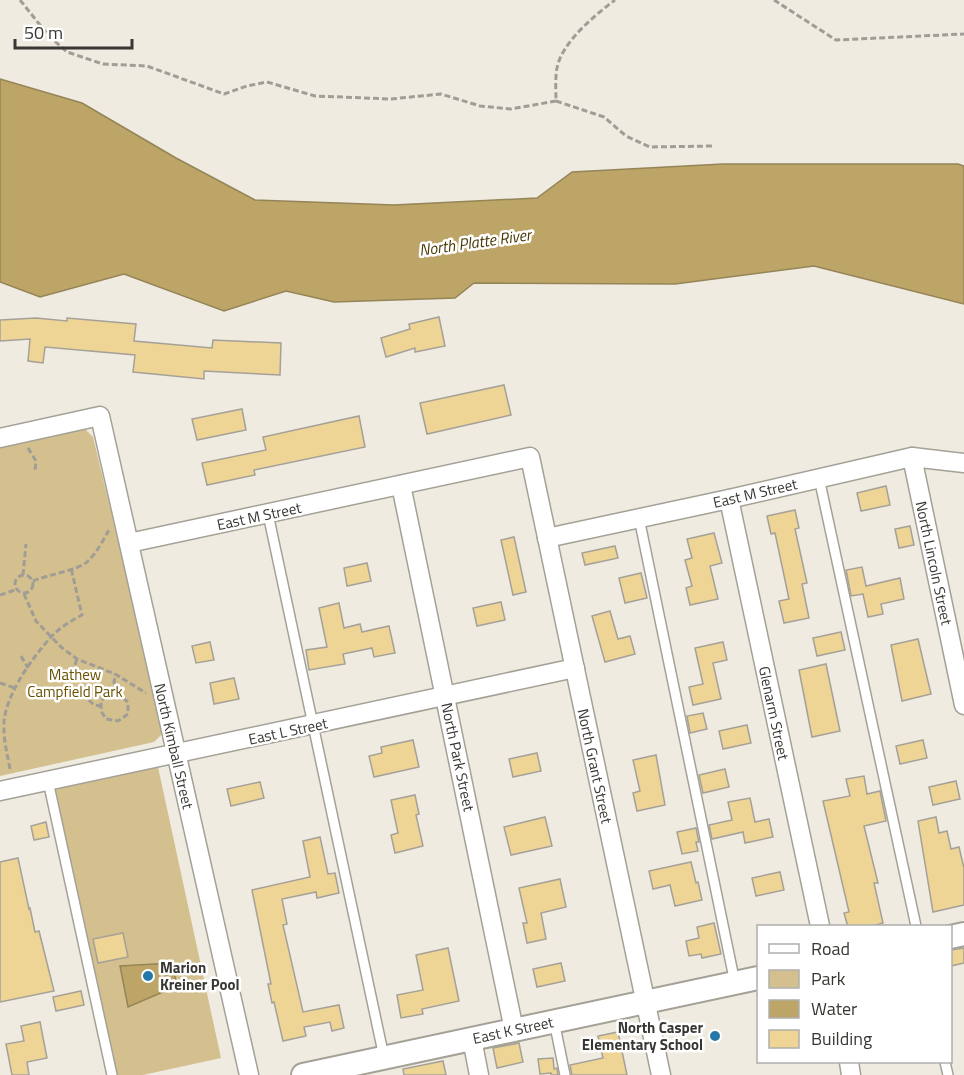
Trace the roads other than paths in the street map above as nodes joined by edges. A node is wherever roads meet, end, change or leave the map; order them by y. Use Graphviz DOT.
graph roads {
  1 [pos="0,438"];
  2 [pos="530,457"];
  3 [pos="912,457"];
  4 [pos="964,463"];
  5 [pos="819,478"];
  6 [pos="401,485"];
  7 [pos="729,499"];
  8 [pos="268,514"];
  9 [pos="639,518"];
  10 [pos="547,538"];
  11 [pos="129,543"];
  12 [pos="575,668"];
  13 [pos="961,676"];
  14 [pos="445,698"];
  15 [pos="964,705"];
  16 [pos="313,726"];
  17 [pos="177,755"];
  18 [pos="48,781"];
  19 [pos="0,791"];
  20 [pos="819,925"];
  21 [pos="916,925"];
  22 [pos="757,978"];
  23 [pos="735,983"];
  24 [pos="645,1002"];
  25 [pos="554,1021"];
  26 [pos="514,1030"];
  27 [pos="472,1039"];
  28 [pos="376,1062"];
  29 [pos="112,1075"];
  30 [pos="249,1075"];
  31 [pos="303,1075"];
  32 [pos="479,1075"];
  33 [pos="565,1075"];
  34 [pos="661,1075"];
  1 -- 11 [label="street, North Kimball Street"];
  2 -- 6 [label="street, East M Street"];
  2 -- 10 [label="street, North Grant Street"];
  3 -- 4 [label="street, East M Street"];
  3 -- 5 [label="street, East M Street"];
  3 -- 13 [label="street, North Lincoln Street"];
  5 -- 7 [label="street, East M Street"];
  5 -- 21 [label="lane"];
  6 -- 8 [label="street, East M Street"];
  6 -- 14 [label="street, North Park Street"];
  7 -- 9 [label="street, East M Street"];
  7 -- 20 [label="street, Glenarm Street"];
  8 -- 11 [label="street, East M Street"];
  8 -- 16 [label="lane"];
  9 -- 10 [label="street, East M Street"];
  9 -- 23 [label="lane"];
  10 -- 12 [label="street, North Grant Street"];
  11 -- 17 [label="street, North Kimball Street"];
  12 -- 14 [label="street, East L Street"];
  12 -- 24 [label="street, North Grant Street"];
  13 -- 15 [label="street, North Lincoln Street"];
  14 -- 16 [label="street, East L Street"];
  14 -- 26 [label="street, North Park Street"];
  16 -- 17 [label="street, East L Street"];
  16 -- 28 [label="lane"];
  17 -- 18 [label="street, East L Street"];
  17 -- 30 [label="street, North Kimball Street"];
  18 -- 19 [label="street, East L Street"];
  18 -- 29 [label="lane"];
  22 -- 23 [label="street, East K Street"];
  23 -- 24 [label="street, East K Street"];
  24 -- 25 [label="street, East K Street"];
  24 -- 34 [label="street, North Grant Street"];
  25 -- 26 [label="street, East K Street"];
  25 -- 33 [label="lane"];
  26 -- 27 [label="street, East K Street"];
  27 -- 28 [label="street, East K Street"];
  27 -- 32 [label="street"];
  28 -- 31 [label="street, East K Street"];
}
